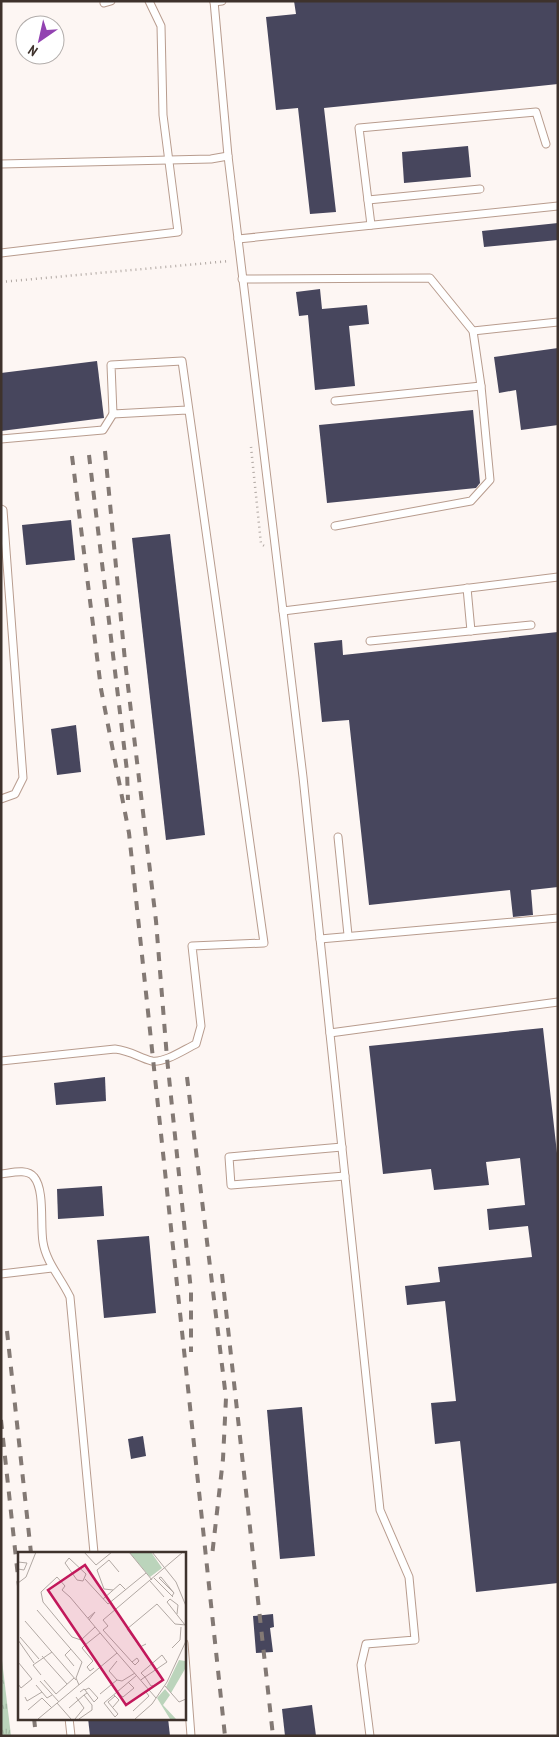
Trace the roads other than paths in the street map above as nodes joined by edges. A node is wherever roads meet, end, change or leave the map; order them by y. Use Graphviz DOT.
graph roads {
  1 [pos="149,1"];
  2 [pos="222,1"];
  3 [pos="214,2"];
  4 [pos="546,144"];
  5 [pos="228,156"];
  6 [pos="168,160"];
  7 [pos="1,164"];
  8 [pos="480,189"];
  9 [pos="368,200"];
  10 [pos="558,206"];
  11 [pos="371,225"];
  12 [pos="238,239"];
  13 [pos="1,253"];
  14 [pos="242,279"];
  15 [pos="558,322"];
  16 [pos="473,331"];
  17 [pos="482,386"];
  18 [pos="335,401"];
  19 [pos="187,410"];
  20 [pos="113,414"];
  21 [pos="1,439"];
  22 [pos="1,509"];
  23 [pos="334,526"];
  24 [pos="558,577"];
  25 [pos="466,588"];
  26 [pos="282,611"];
  27 [pos="531,625"];
  28 [pos="471,631"];
  29 [pos="370,641"];
  30 [pos="1,799"];
  31 [pos="338,837"];
  32 [pos="558,918"];
  33 [pos="348,936"];
  34 [pos="320,939"];
  35 [pos="558,1002"];
  36 [pos="330,1033"];
  37 [pos="1,1061"];
  38 [pos="342,1147"];
  39 [pos="1,1174"];
  40 [pos="345,1176"];
  41 [pos="52,1268"];
  42 [pos="1,1274"];
  43 [pos="94,1552"];
  44 [pos="185,1656"];
  45 [pos="69,1720"];
  46 [pos="71,1736"];
  47 [pos="191,1736"];
  48 [pos="370,1736"];
  1 -- 6 [label="lane"];
  2 -- 3 [label="lane"];
  3 -- 5 [label="lane"];
  4 -- 9 [label="lane"];
  5 -- 6 [label="lane"];
  5 -- 12 [label="lane"];
  6 -- 7 [label="lane"];
  6 -- 13 [label="lane"];
  8 -- 9 [label="lane"];
  9 -- 11 [label="lane"];
  10 -- 11 [label="lane"];
  11 -- 12 [label="lane"];
  12 -- 14 [label="lane"];
  14 -- 16 [label="lane"];
  14 -- 26 [label="lane"];
  15 -- 16 [label="lane"];
  16 -- 17 [label="lane"];
  17 -- 18 [label="lane"];
  17 -- 23 [label="lane"];
  19 -- 20 [label="lane"];
  19 -- 20 [label="lane"];
  19 -- 37 [label="lane"];
  20 -- 21 [label="lane"];
  22 -- 30 [label="lane"];
  24 -- 25 [label="lane"];
  25 -- 26 [label="lane"];
  25 -- 28 [label="lane"];
  26 -- 34 [label="lane"];
  27 -- 28 [label="lane"];
  28 -- 29 [label="lane"];
  31 -- 33 [label="lane"];
  32 -- 33 [label="lane"];
  33 -- 34 [label="lane"];
  34 -- 36 [label="lane"];
  35 -- 36 [label="lane"];
  36 -- 38 [label="lane"];
  38 -- 40 [label="lane"];
  38 -- 40 [label="lane"];
  39 -- 41 [label="lane"];
  40 -- 48 [label="lane"];
  41 -- 42 [label="lane"];
  41 -- 43 [label="lane"];
  44 -- 47 [label="lane"];
  45 -- 46 [label="lane"];
}
